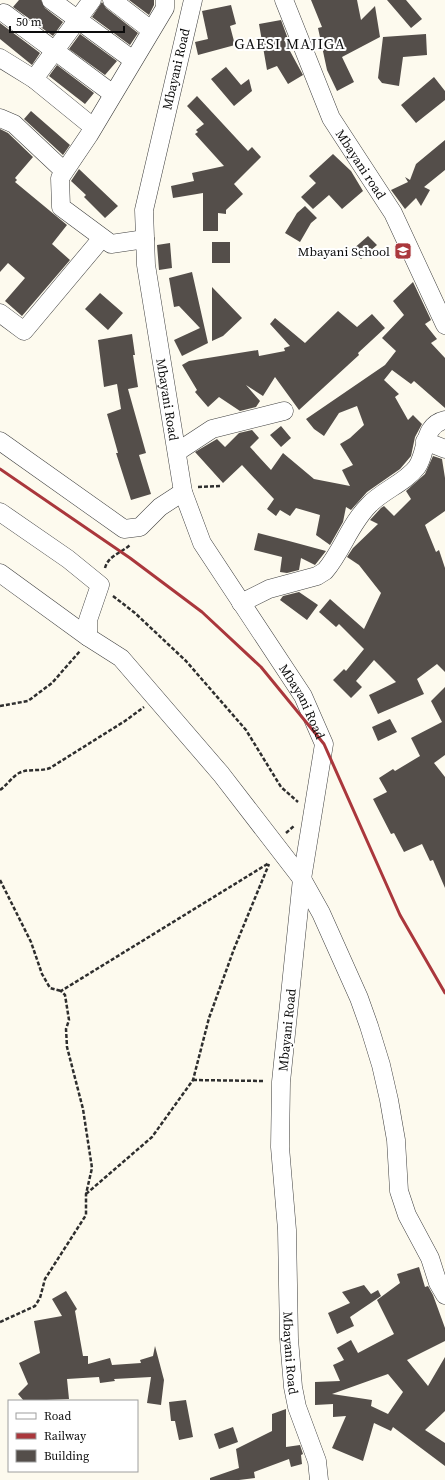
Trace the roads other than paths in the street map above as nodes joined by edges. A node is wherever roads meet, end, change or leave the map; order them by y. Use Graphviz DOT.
graph roads {
  1 [pos="51,0"];
  2 [pos="92,0"];
  3 [pos="112,0"];
  4 [pos="165,0"];
  5 [pos="193,0"];
  6 [pos="284,0"];
  7 [pos="6,11"];
  8 [pos="77,19"];
  9 [pos="151,30"];
  10 [pos="55,50"];
  11 [pos="0,58"];
  12 [pos="133,60"];
  13 [pos="34,79"];
  14 [pos="113,94"];
  15 [pos="0,118"];
  16 [pos="94,127"];
  17 [pos="64,171"];
  18 [pos="102,238"];
  19 [pos="145,239"];
  20 [pos="0,313"];
  21 [pos="445,325"];
  22 [pos="284,411"];
  23 [pos="445,420"];
  24 [pos="0,441"];
  25 [pos="425,441"];
  26 [pos="445,449"];
  27 [pos="177,452"];
  28 [pos="183,492"];
  29 [pos="0,512"];
  30 [pos="0,572"];
  31 [pos="240,603"];
  32 [pos="88,637"];
  33 [pos="302,879"];
  34 [pos="443,1286"];
  35 [pos="319,1480"];
  1 -- 8 [label="street"];
  2 -- 8 [label="street"];
  3 -- 9 [label="street"];
  4 -- 9 [label="street"];
  5 -- 19 [label="street, Mbayani Road"];
  6 -- 21 [label="street, Mbayani road"];
  7 -- 10 [label="street"];
  8 -- 10 [label="street"];
  8 -- 12 [label="street"];
  9 -- 12 [label="street"];
  10 -- 13 [label="street"];
  10 -- 14 [label="street"];
  11 -- 13 [label="street"];
  12 -- 14 [label="street"];
  13 -- 16 [label="street"];
  14 -- 16 [label="street"];
  15 -- 17 [label="street"];
  16 -- 17 [label="street"];
  17 -- 18 [label="street"];
  18 -- 19 [label="street"];
  18 -- 20 [label="street"];
  19 -- 27 [label="street, Mbayani Road"];
  22 -- 27 [label="street"];
  23 -- 25 [label="street"];
  24 -- 28 [label="street"];
  25 -- 26 [label="street"];
  25 -- 31 [label="street"];
  27 -- 28 [label="street, Mbayani Road"];
  28 -- 31 [label="street, Mbayani Road"];
  29 -- 32 [label="street"];
  30 -- 32 [label="street"];
  31 -- 33 [label="street, Mbayani Road"];
  32 -- 33 [label="street"];
  33 -- 34 [label="street"];
  33 -- 35 [label="street, Mbayani Road"];
}
